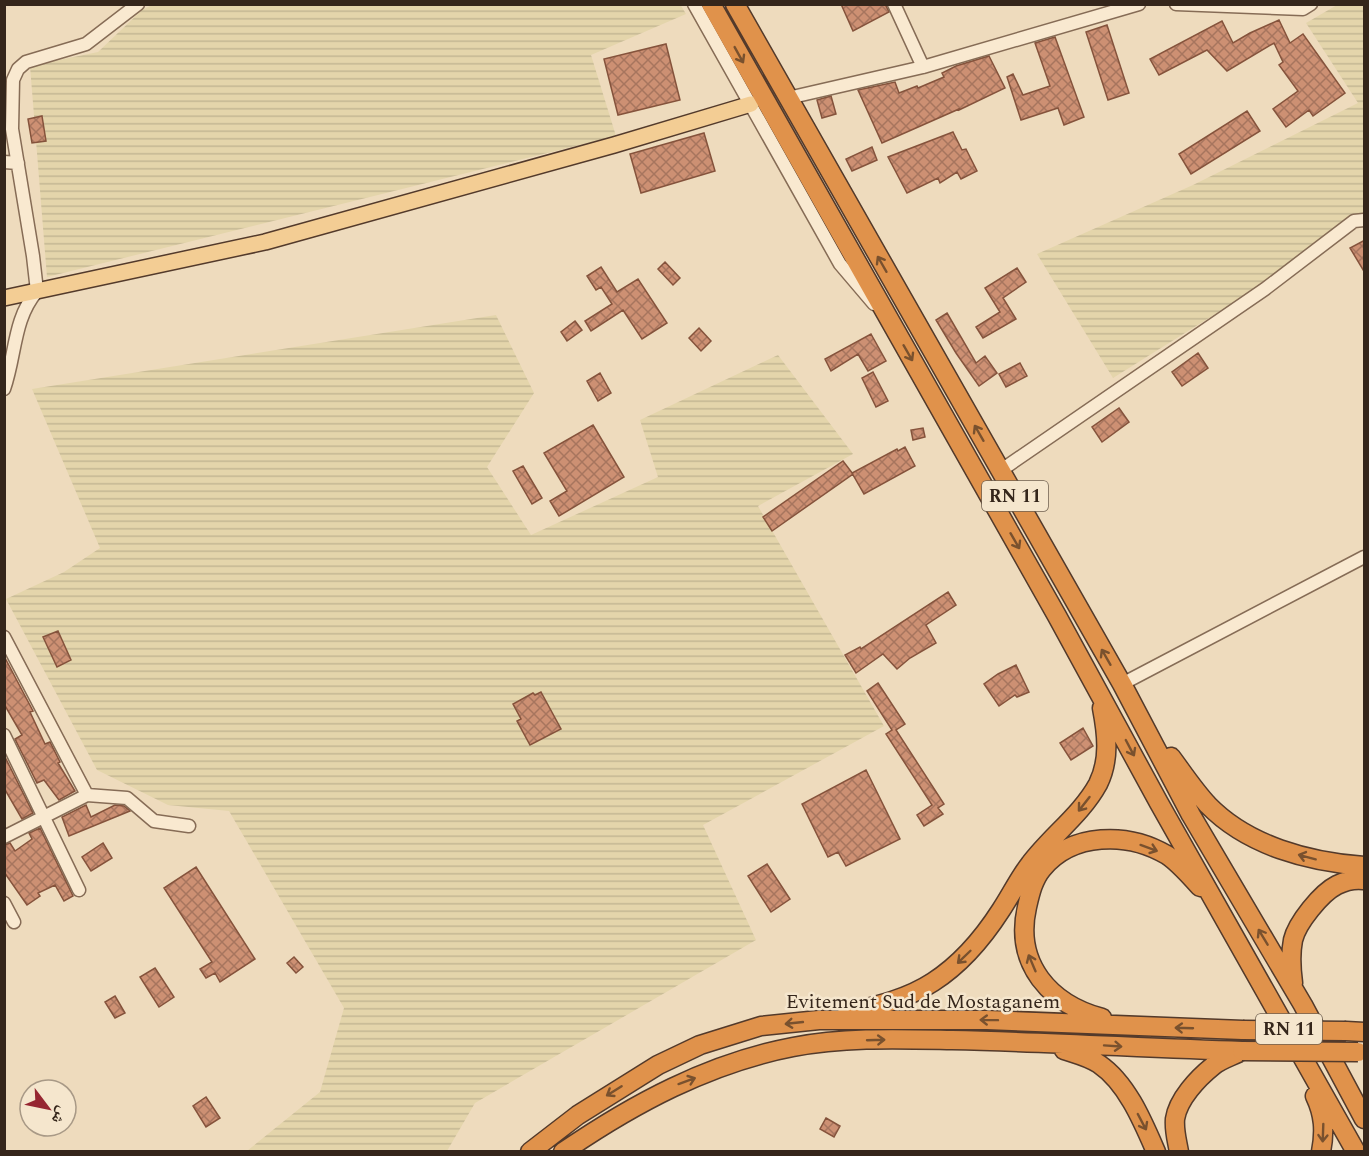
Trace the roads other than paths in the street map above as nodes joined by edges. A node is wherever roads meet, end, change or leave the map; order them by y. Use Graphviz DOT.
graph roads {
  1 [pos="138,4"];
  2 [pos="694,4"];
  3 [pos="711,4"];
  4 [pos="735,4"];
  5 [pos="894,4"];
  6 [pos="1139,4"];
  7 [pos="1176,4"];
  8 [pos="1311,4"];
  9 [pos="923,67"];
  10 [pos="788,98"];
  11 [pos="751,104"];
  12 [pos="4,162"];
  13 [pos="18,163"];
  14 [pos="1365,220"];
  15 [pos="37,291"];
  16 [pos="4,298"];
  17 [pos="893,327"];
  18 [pos="4,389"];
  19 [pos="1000,471"];
  20 [pos="1365,557"];
  21 [pos="4,637"];
  22 [pos="1098,689"];
  23 [pos="1125,691"];
  24 [pos="5,736"];
  25 [pos="87,795"];
  26 [pos="44,818"];
  27 [pos="189,826"];
  28 [pos="4,837"];
  29 [pos="1365,866"];
  30 [pos="1365,880"];
  31 [pos="79,890"];
  32 [pos="4,903"];
  33 [pos="1219,908"];
  34 [pos="14,922"];
  35 [pos="1293,988"];
  36 [pos="1283,1019"];
  37 [pos="819,1020"];
  38 [pos="1129,1026"];
  39 [pos="1357,1031"];
  40 [pos="1033,1041"];
  41 [pos="1242,1051"];
  42 [pos="1361,1053"];
  43 [pos="1365,1119"];
  44 [pos="530,1152"];
  45 [pos="563,1152"];
  46 [pos="1156,1152"];
  47 [pos="1179,1152"];
  48 [pos="1321,1152"];
  49 [pos="1356,1152"];
  1 -- 13 [label="street"];
  2 -- 11 [label="street"];
  3 -- 17 [label="highway, RN 11, one-way"];
  4 -- 10 [label="highway, RN 11"];
  5 -- 9 [label="street"];
  6 -- 9 [label="street"];
  7 -- 8 [label="street"];
  9 -- 10 [label="street"];
  19 -- 10 [label="highway, RN 11, one-way"];
  11 -- 15 [label="main road"];
  11 -- 17 [label="street"];
  12 -- 13 [label="street"];
  13 -- 15 [label="street"];
  14 -- 19 [label="street"];
  15 -- 16 [label="main road"];
  15 -- 18 [label="street"];
  17 -- 22 [label="highway, RN 11, one-way"];
  23 -- 19 [label="highway, RN 11, one-way"];
  20 -- 23 [label="street"];
  21 -- 25 [label="street"];
  22 -- 33 [label="highway, RN 11, one-way"];
  22 -- 37 [label="highway, one-way"];
  29 -- 23 [label="highway, one-way"];
  35 -- 23 [label="highway, RN 11, one-way"];
  24 -- 26 [label="street"];
  25 -- 26 [label="street"];
  25 -- 27 [label="street"];
  26 -- 28 [label="street"];
  26 -- 31 [label="street"];
  30 -- 35 [label="highway"];
  32 -- 34 [label="street"];
  33 -- 36 [label="highway, RN 11"];
  38 -- 33 [label="highway, one-way"];
  35 -- 43 [label="highway, RN 11"];
  36 -- 48 [label="highway, RN 11, one-way"];
  36 -- 49 [label="highway, RN 11"];
  38 -- 37 [label="highway, Evitement Sud de Mostaganem, one-way"];
  37 -- 44 [label="highway, Evitement Sud de Mostaganem, one-way"];
  39 -- 38 [label="highway, Evitement Sud de Mostaganem, one-way, bridge"];
  40 -- 41 [label="highway, Evitement Sud de Mostaganem, one-way"];
  45 -- 40 [label="highway, Evitement Sud de Mostaganem, one-way"];
  40 -- 46 [label="highway, one-way"];
  41 -- 42 [label="highway, RN 11, bridge"];
  41 -- 47 [label="highway, RN 11"];
}
